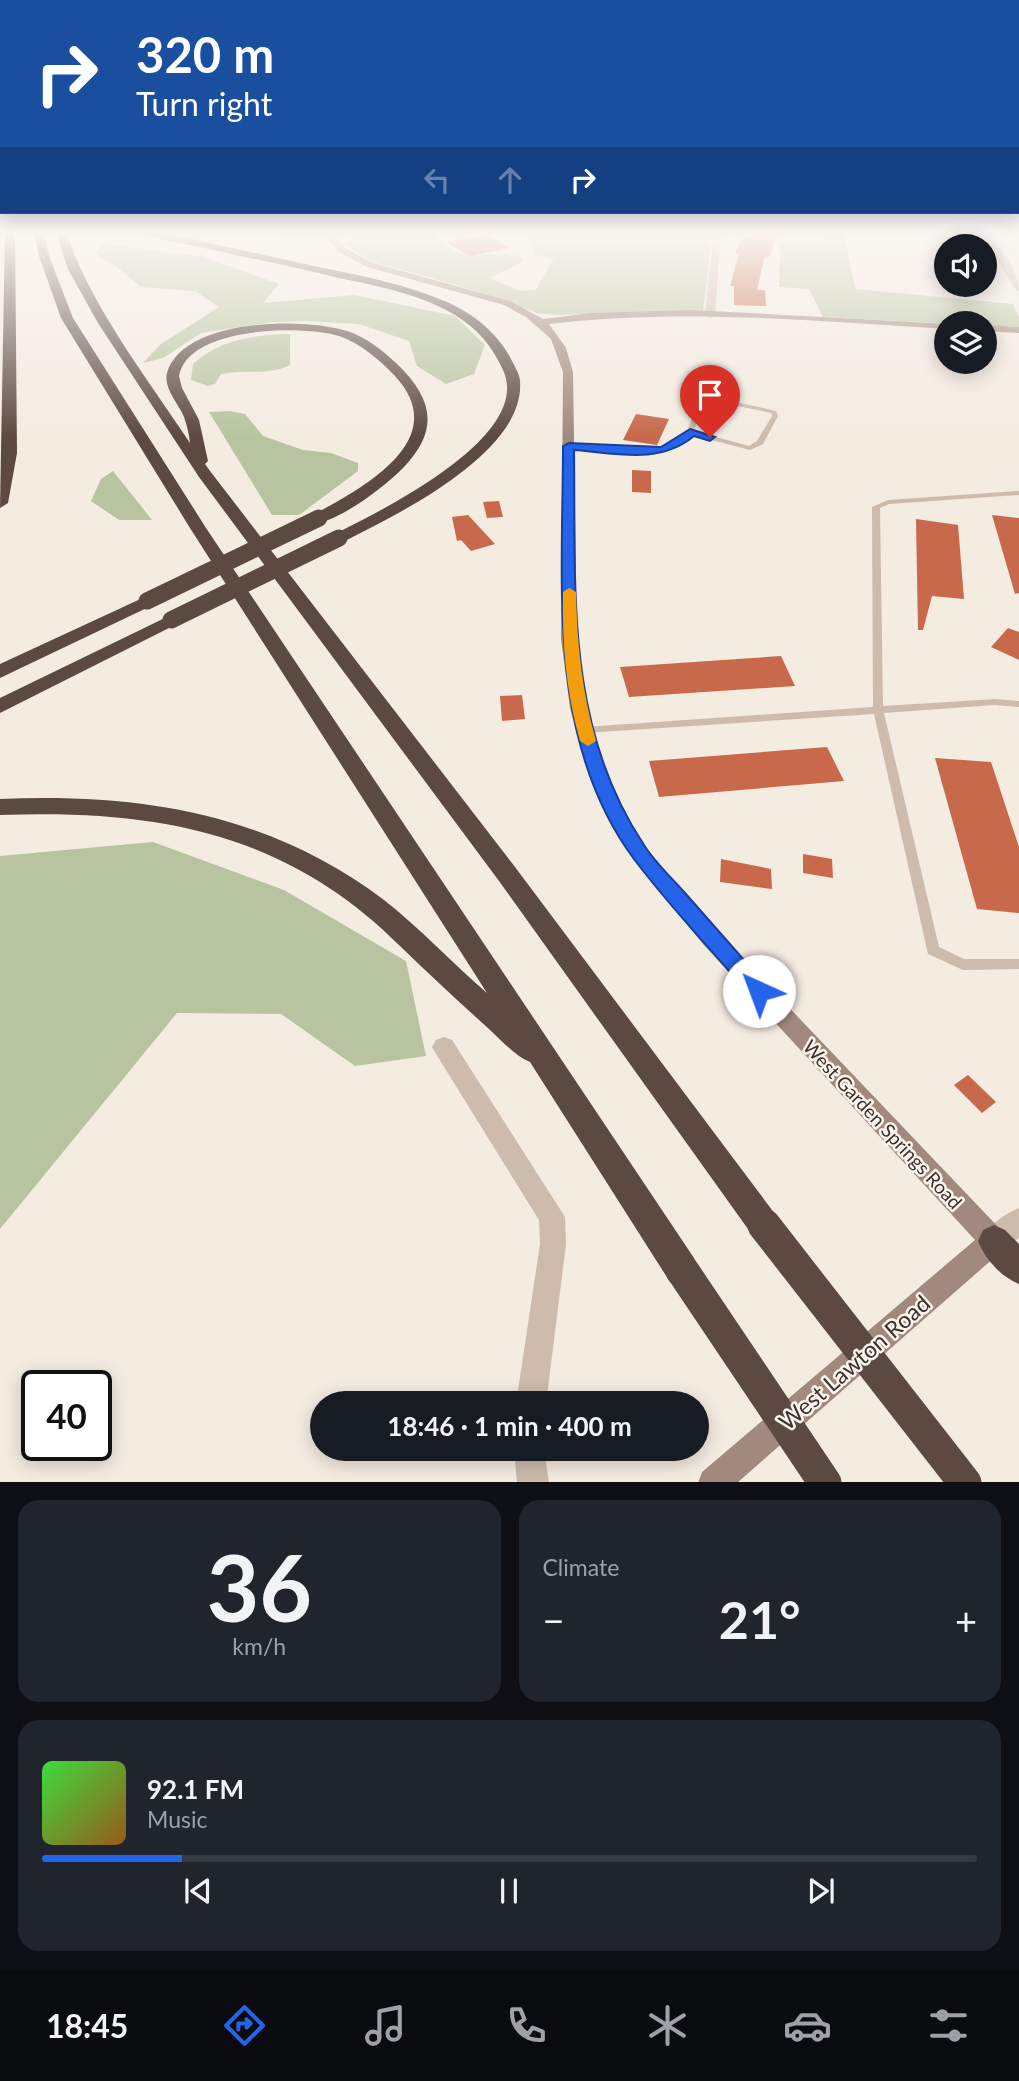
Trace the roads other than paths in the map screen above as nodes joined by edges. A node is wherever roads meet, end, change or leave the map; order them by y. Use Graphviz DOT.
graph roads {
  1 [pos="10,299"];
  2 [pos="60,299"];
  3 [pos="90,299"];
  4 [pos="430,299"];
  5 [pos="495,299"];
  6 [pos="711,299"];
  7 [pos="710,315"];
  8 [pos="543,322"];
  9 [pos="934,325"];
  10 [pos="997,329"];
  11 [pos="1019,330"];
  12 [pos="690,432"];
  13 [pos="569,446"];
  14 [pos="204,474"];
  15 [pos="1019,493"];
  16 [pos="0,503"];
  17 [pos="0,672"];
  18 [pos="1019,704"];
  19 [pos="0,706"];
  20 [pos="878,710"];
  21 [pos="585,730"];
  22 [pos="0,807"];
  23 [pos="1019,964"];
  24 [pos="444,1047"];
  25 [pos="553,1069"];
  26 [pos="1019,1221"];
  27 [pos="994,1241"];
  28 [pos="1019,1268"];
  29 [pos="533,1391"];
  30 [pos="531,1461"];
  31 [pos="533,1482"];
  32 [pos="713,1482"];
  33 [pos="825,1482"];
  34 [pos="965,1482"];
  1 -- 16 [label="highway"];
  2 -- 25 [label="highway"];
  3 -- 14 [label="highway"];
  4 -- 19 [label="highway, bridge"];
  5 -- 8 [label="street"];
  6 -- 7 [label="street"];
  7 -- 8 [label="street"];
  7 -- 9 [label="street"];
  8 -- 13 [label="street, West Garden Springs Road"];
  10 -- 11 [label="street"];
  12 -- 12 [label="lane"];
  12 -- 13 [label="lane"];
  13 -- 21 [label="street, West Garden Springs Road"];
  14 -- 17 [label="highway, bridge"];
  14 -- 34 [label="highway, bridge"];
  15 -- 20 [label="lane"];
  18 -- 20 [label="lane"];
  20 -- 21 [label="lane"];
  20 -- 23 [label="lane"];
  21 -- 27 [label="street, West Garden Springs Road"];
  22 -- 25 [label="highway"];
  24 -- 29 [label="street"];
  25 -- 33 [label="highway, bridge"];
  26 -- 27 [label="street"];
  27 -- 28 [label="highway"];
  27 -- 32 [label="street, West Lawton Road"];
  30 -- 31 [label="street"];
}
